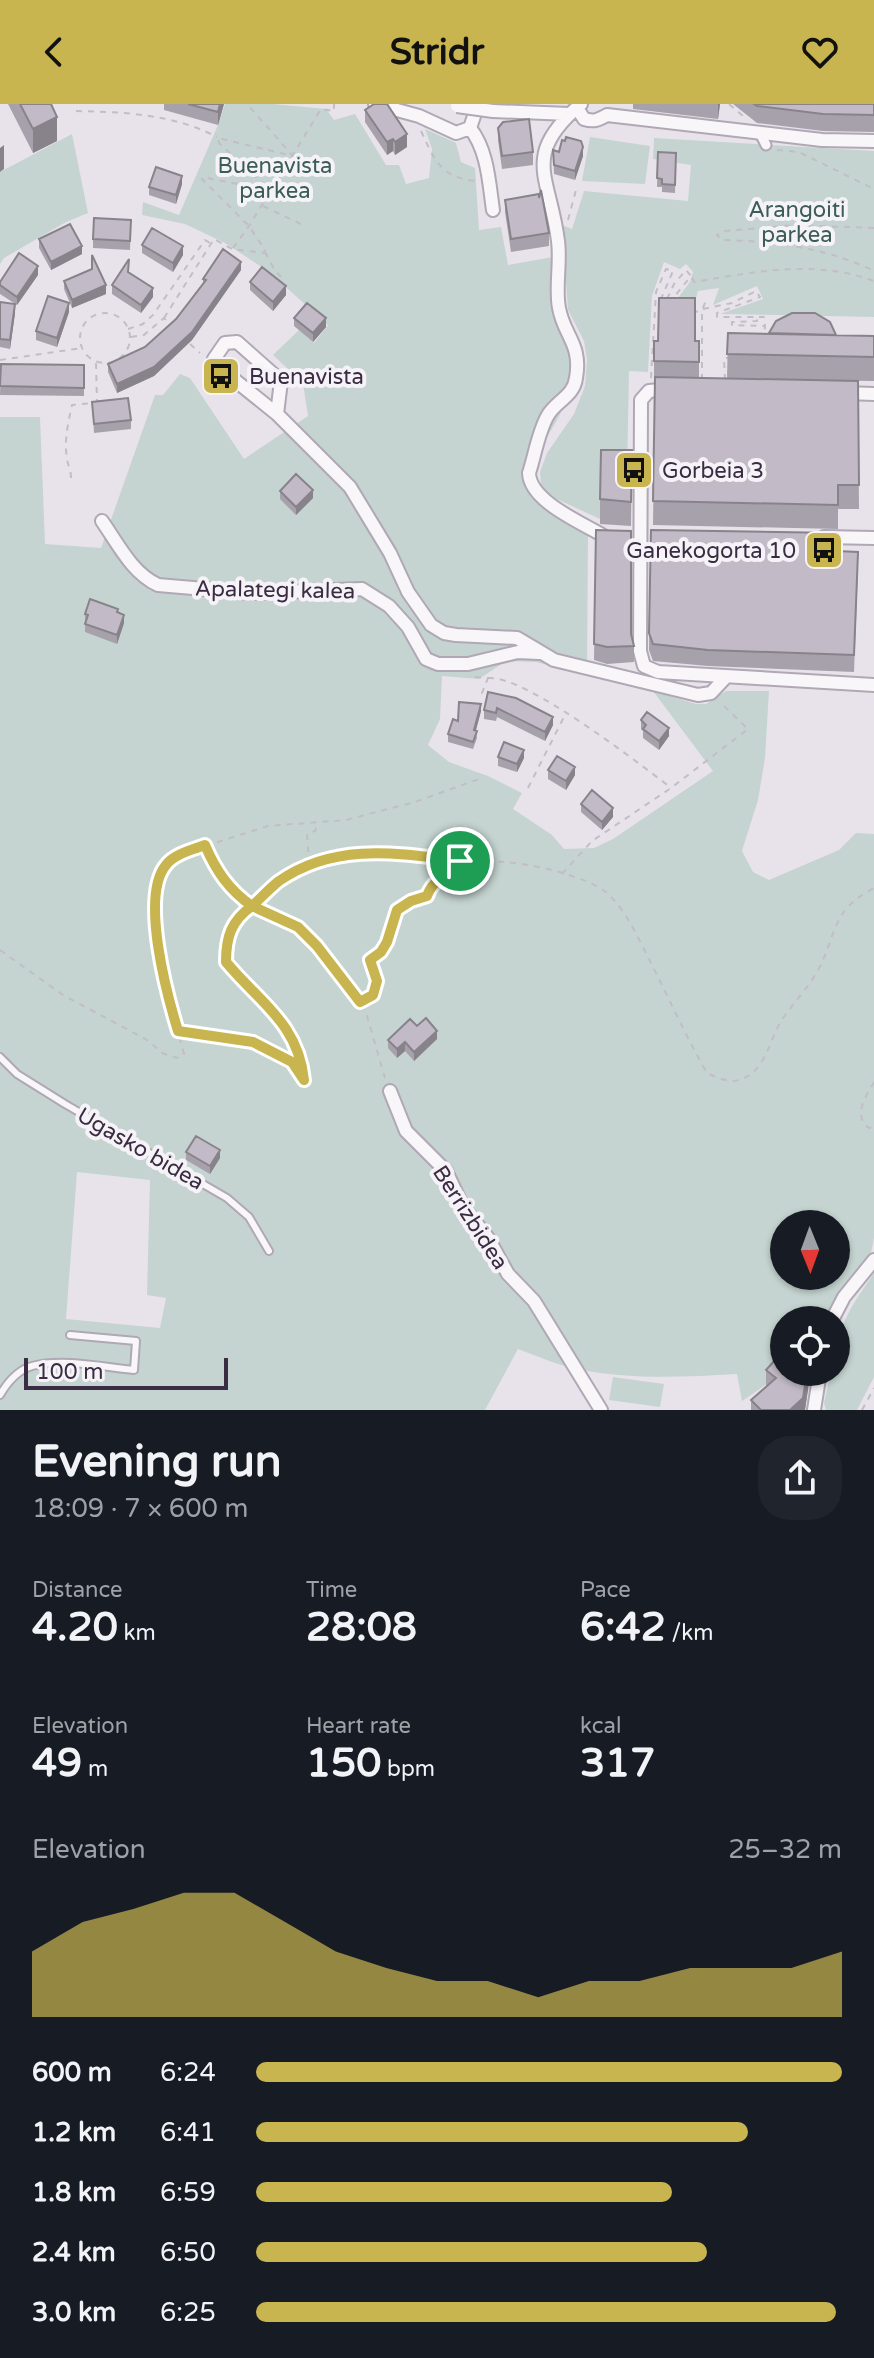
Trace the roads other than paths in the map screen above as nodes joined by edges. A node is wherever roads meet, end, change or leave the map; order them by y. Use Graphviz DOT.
graph roads {
  1 [pos="375,104"];
  2 [pos="478,104"];
  3 [pos="453,105"];
  4 [pos="399,107"];
  5 [pos="576,109"];
  6 [pos="470,128"];
  7 [pos="874,141"];
  8 [pos="493,210"];
  9 [pos="697,386"];
  10 [pos="832,393"];
  11 [pos="874,394"];
  12 [pos="277,414"];
  13 [pos="102,521"];
  14 [pos="602,535"];
  15 [pos="809,537"];
  16 [pos="874,538"];
  17 [pos="539,653"];
  18 [pos="726,677"];
  19 [pos="874,685"];
  20 [pos="0,1057"];
  21 [pos="390,1091"];
  22 [pos="269,1251"];
  23 [pos="874,1260"];
  24 [pos="839,1306"];
  25 [pos="70,1335"];
  26 [pos="818,1386"];
  27 [pos="0,1395"];
  28 [pos="601,1410"];
  29 [pos="814,1410"];
  1 -- 4 [label="street"];
  2 -- 6 [label="street"];
  3 -- 5 [label="street, bridge"];
  4 -- 6 [label="street"];
  5 -- 7 [label="street"];
  5 -- 14 [label="street"];
  6 -- 8 [label="street"];
  9 -- 18 [label="street"];
  10 -- 11 [label="street"];
  12 -- 12 [label="street"];
  12 -- 17 [label="street"];
  13 -- 17 [label="street, Apalategi kalea"];
  15 -- 16 [label="street"];
  17 -- 18 [label="street"];
  18 -- 19 [label="street"];
  20 -- 22 [label="lane, Ugasko bidea"];
  21 -- 28 [label="street, Berrizbidea"];
  23 -- 24 [label="street"];
  25 -- 27 [label="lane"];
  26 -- 29 [label="street"];
}
